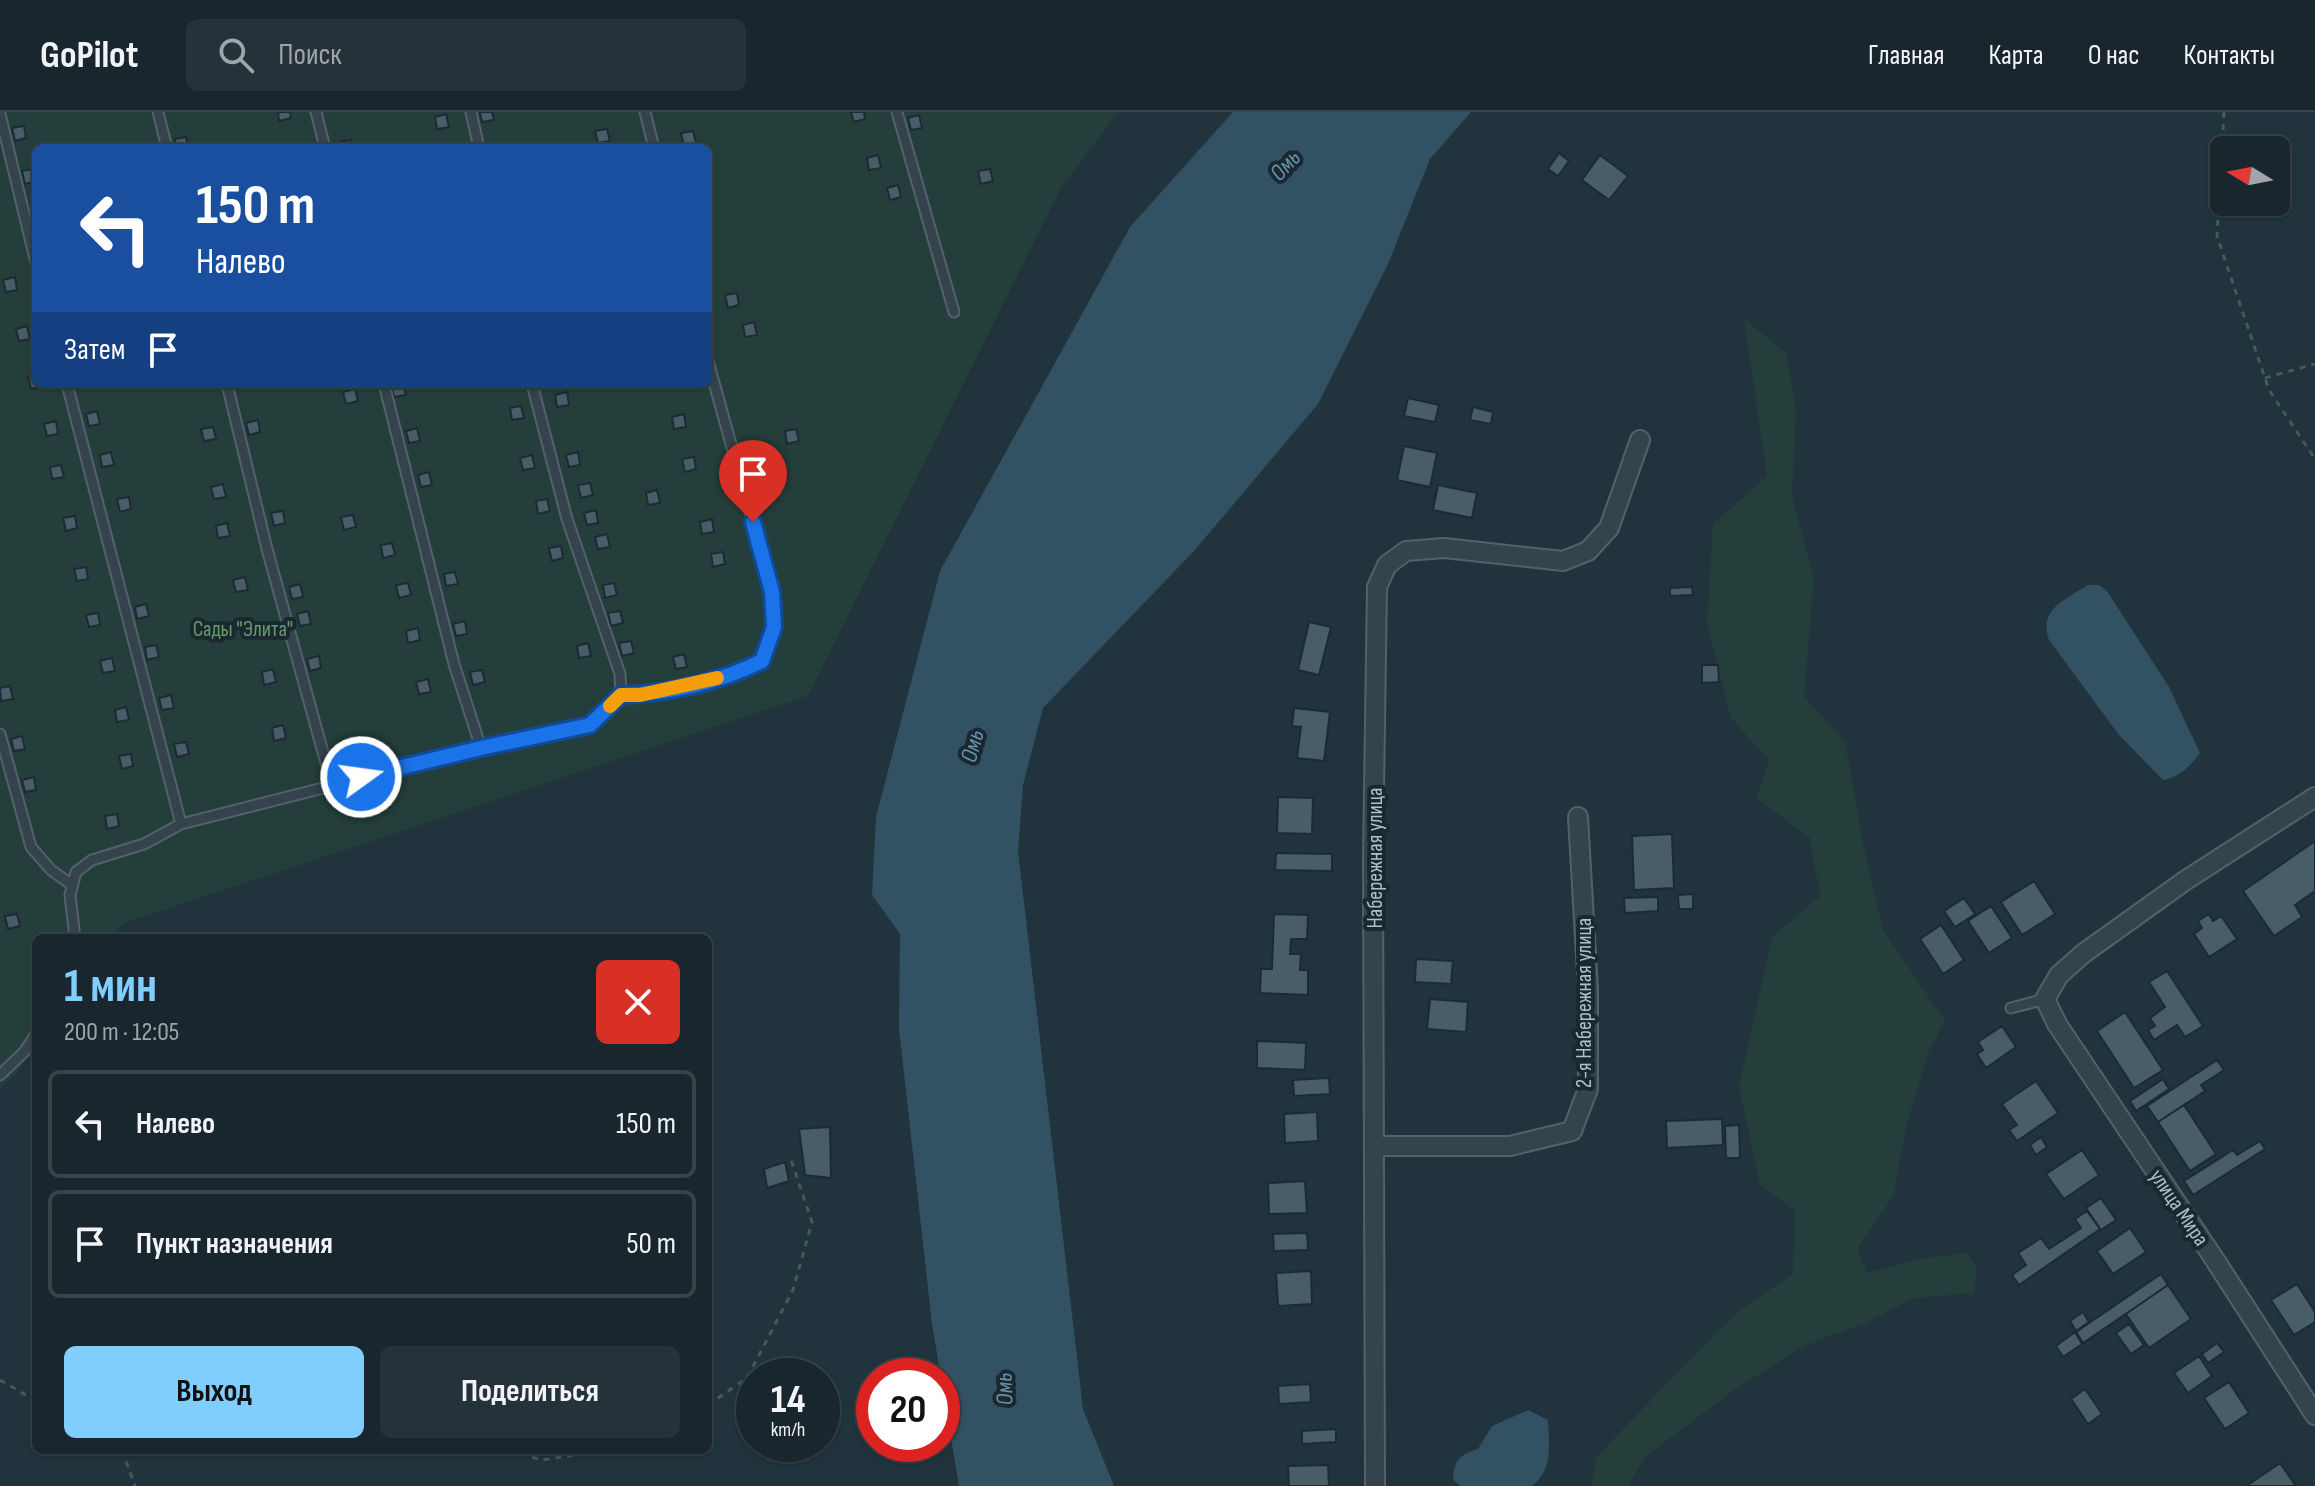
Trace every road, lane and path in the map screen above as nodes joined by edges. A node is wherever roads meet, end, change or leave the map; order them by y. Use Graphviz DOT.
graph roads {
  1 [pos="158,112"];
  2 [pos="316,112"];
  3 [pos="471,112"];
  4 [pos="645,112"];
  5 [pos="897,112"];
  6 [pos="2224,112"];
  7 [pos="0,114"];
  8 [pos="166,144"];
  9 [pos="324,144"];
  10 [pos="478,144"];
  11 [pos="653,144"];
  12 [pos="32,246"];
  13 [pos="954,312"];
  14 [pos="2315,364"];
  15 [pos="712,375"];
  16 [pos="2265,378"];
  17 [pos="68,388"];
  18 [pos="228,388"];
  19 [pos="385,388"];
  20 [pos="533,388"];
  21 [pos="1640,440"];
  22 [pos="2315,459"];
  23 [pos="621,695"];
  24 [pos="0,734"];
  25 [pos="481,748"];
  26 [pos="332,785"];
  27 [pos="2315,797"];
  28 [pos="1578,817"];
  29 [pos="181,824"];
  30 [pos="72,885"];
  31 [pos="75,934"];
  32 [pos="2045,999"];
  33 [pos="2011,1008"];
  34 [pos="32,1040"];
  35 [pos="0,1075"];
  36 [pos="1374,1146"];
  37 [pos="791,1160"];
  38 [pos="0,1380"];
  39 [pos="32,1399"];
  40 [pos="712,1402"];
  41 [pos="2315,1415"];
  42 [pos="123,1454"];
  43 [pos="522,1454"];
  44 [pos="582,1454"];
  45 [pos="135,1486"];
  46 [pos="1375,1486"];
  1 -- 8 [label="lane"];
  2 -- 9 [label="lane"];
  3 -- 10 [label="lane"];
  4 -- 11 [label="lane"];
  5 -- 13 [label="lane"];
  6 -- 16 [label="path"];
  7 -- 12 [label="lane"];
  14 -- 16 [label="path"];
  15 -- 23 [label="lane"];
  16 -- 22 [label="path"];
  17 -- 29 [label="lane"];
  18 -- 26 [label="lane"];
  19 -- 25 [label="lane"];
  20 -- 23 [label="lane"];
  21 -- 36 [label="street, Набережная улица"];
  23 -- 25 [label="lane"];
  24 -- 30 [label="lane"];
  25 -- 26 [label="lane"];
  26 -- 29 [label="lane"];
  27 -- 32 [label="street"];
  28 -- 36 [label="street, 2-я Набережная улица"];
  29 -- 30 [label="lane"];
  30 -- 31 [label="lane"];
  32 -- 33 [label="lane"];
  32 -- 41 [label="street, улица Мира"];
  34 -- 35 [label="lane"];
  36 -- 46 [label="street, Набережная улица"];
  37 -- 40 [label="path"];
  38 -- 39 [label="path"];
  42 -- 45 [label="path"];
  43 -- 44 [label="path"];
}
